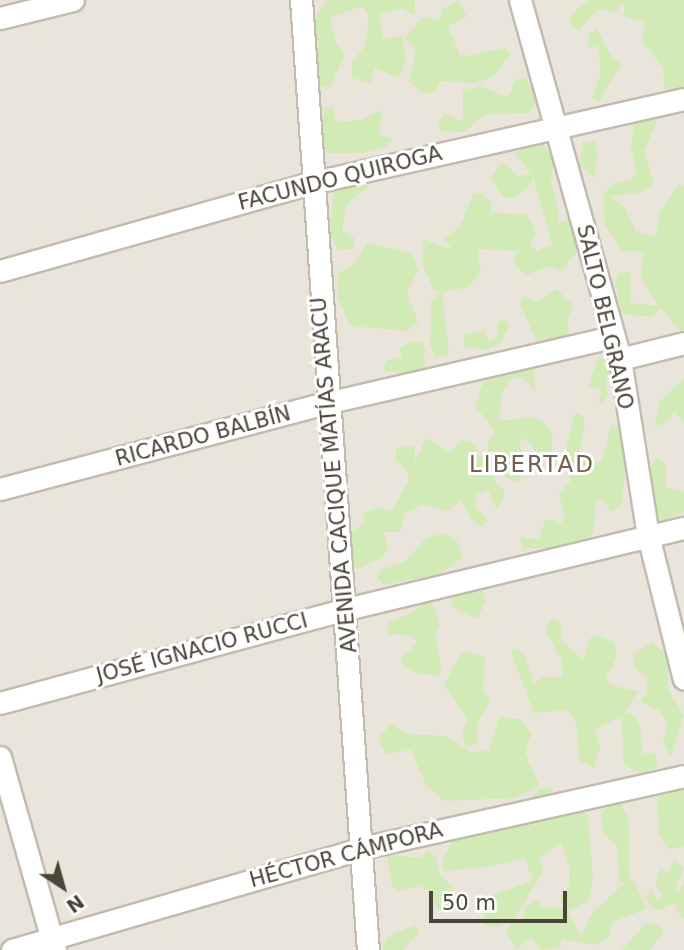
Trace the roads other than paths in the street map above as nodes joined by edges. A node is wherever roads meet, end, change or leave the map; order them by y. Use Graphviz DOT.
graph roads {
  1 [pos="73,0"];
  2 [pos="301,0"];
  3 [pos="520,0"];
  4 [pos="0,18"];
  5 [pos="684,99"];
  6 [pos="558,125"];
  7 [pos="311,183"];
  8 [pos="0,271"];
  9 [pos="612,338"];
  10 [pos="684,343"];
  11 [pos="620,359"];
  12 [pos="326,403"];
  13 [pos="0,489"];
  14 [pos="684,528"];
  15 [pos="648,535"];
  16 [pos="346,609"];
  17 [pos="684,679"];
  18 [pos="0,702"];
  19 [pos="0,757"];
  20 [pos="684,776"];
  21 [pos="362,848"];
  22 [pos="53,944"];
  23 [pos="12,950"];
  24 [pos="368,950"];
  1 -- 4 [label="street"];
  2 -- 7 [label="street, AVENIDA CACIQUE MATÍAS ARACU"];
  3 -- 6 [label="street, SALTO BELGRANO"];
  5 -- 6 [label="street, FACUNDO QUIROGA"];
  6 -- 7 [label="street, FACUNDO QUIROGA"];
  6 -- 9 [label="street, SALTO BELGRANO"];
  7 -- 8 [label="street, FACUNDO QUIROGA"];
  7 -- 12 [label="street, AVENIDA CACIQUE MATÍAS ARACU"];
  9 -- 11 [label="street, SALTO BELGRANO"];
  9 -- 12 [label="street, RICARDO BALBÍN"];
  10 -- 11 [label="street"];
  11 -- 15 [label="street, SALTO BELGRANO"];
  12 -- 13 [label="street, RICARDO BALBÍN"];
  12 -- 16 [label="street, AVENIDA CACIQUE MATÍAS ARACU"];
  14 -- 15 [label="street, JOSÉ IGNACIO RUCCI"];
  15 -- 16 [label="street, JOSÉ IGNACIO RUCCI"];
  15 -- 17 [label="street, SALTO BELGRANO"];
  16 -- 18 [label="street, JOSÉ IGNACIO RUCCI"];
  16 -- 21 [label="street, AVENIDA CACIQUE MATÍAS ARACU"];
  19 -- 22 [label="street"];
  20 -- 21 [label="street, HÉCTOR CÁMPORA"];
  21 -- 22 [label="street, HÉCTOR CÁMPORA"];
  21 -- 24 [label="street, AVENIDA CACIQUE MATÍAS ARACU"];
  22 -- 23 [label="street, HÉCTOR CÁMPORA"];
}
